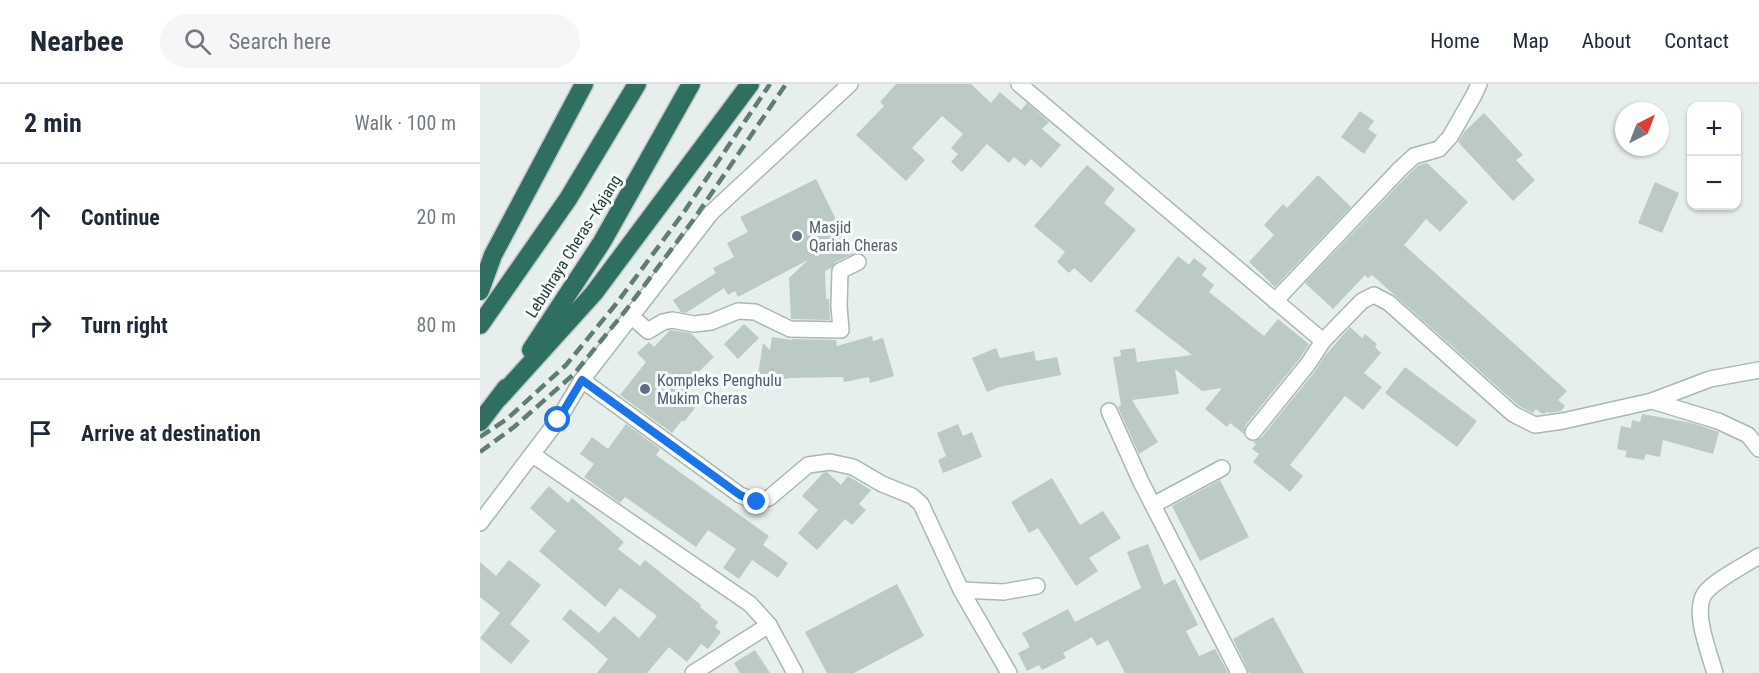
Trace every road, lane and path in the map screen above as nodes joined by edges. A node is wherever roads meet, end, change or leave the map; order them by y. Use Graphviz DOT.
graph roads {
  1 [pos="584,84"];
  2 [pos="637,84"];
  3 [pos="691,84"];
  4 [pos="750,84"];
  5 [pos="850,84"];
  6 [pos="1019,84"];
  7 [pos="1479,84"];
  8 [pos="858,262"];
  9 [pos="480,291"];
  10 [pos="1275,301"];
  11 [pos="631,316"];
  12 [pos="480,325"];
  13 [pos="1323,341"];
  14 [pos="1759,370"];
  15 [pos="582,380"];
  16 [pos="499,398"];
  17 [pos="1652,401"];
  18 [pos="1109,411"];
  19 [pos="480,422"];
  20 [pos="1253,432"];
  21 [pos="1759,449"];
  22 [pos="533,455"];
  23 [pos="1222,468"];
  24 [pos="1153,505"];
  25 [pos="480,523"];
  26 [pos="1759,556"];
  27 [pos="1036,586"];
  28 [pos="961,590"];
  29 [pos="769,625"];
  30 [pos="693,673"];
  31 [pos="795,673"];
  32 [pos="1009,673"];
  33 [pos="1239,673"];
  34 [pos="1715,673"];
  1 -- 9 [label="highway"];
  2 -- 12 [label="highway, Lebuhraya Cheras–Kajang"];
  3 -- 16 [label="highway, Lebuhraya Cheras–Kajang"];
  4 -- 16 [label="highway"];
  5 -- 11 [label="street"];
  6 -- 10 [label="street"];
  7 -- 10 [label="street"];
  8 -- 11 [label="street"];
  10 -- 13 [label="street"];
  11 -- 15 [label="street"];
  13 -- 17 [label="street"];
  13 -- 20 [label="street"];
  14 -- 17 [label="street"];
  15 -- 22 [label="street"];
  15 -- 28 [label="street"];
  16 -- 19 [label="highway, Lebuhraya Cheras–Kajang"];
  17 -- 21 [label="street"];
  18 -- 24 [label="street"];
  22 -- 25 [label="street"];
  22 -- 29 [label="street"];
  23 -- 24 [label="street"];
  24 -- 33 [label="street"];
  26 -- 34 [label="street"];
  27 -- 28 [label="street"];
  28 -- 32 [label="street"];
  29 -- 30 [label="street"];
  29 -- 31 [label="street"];
}
